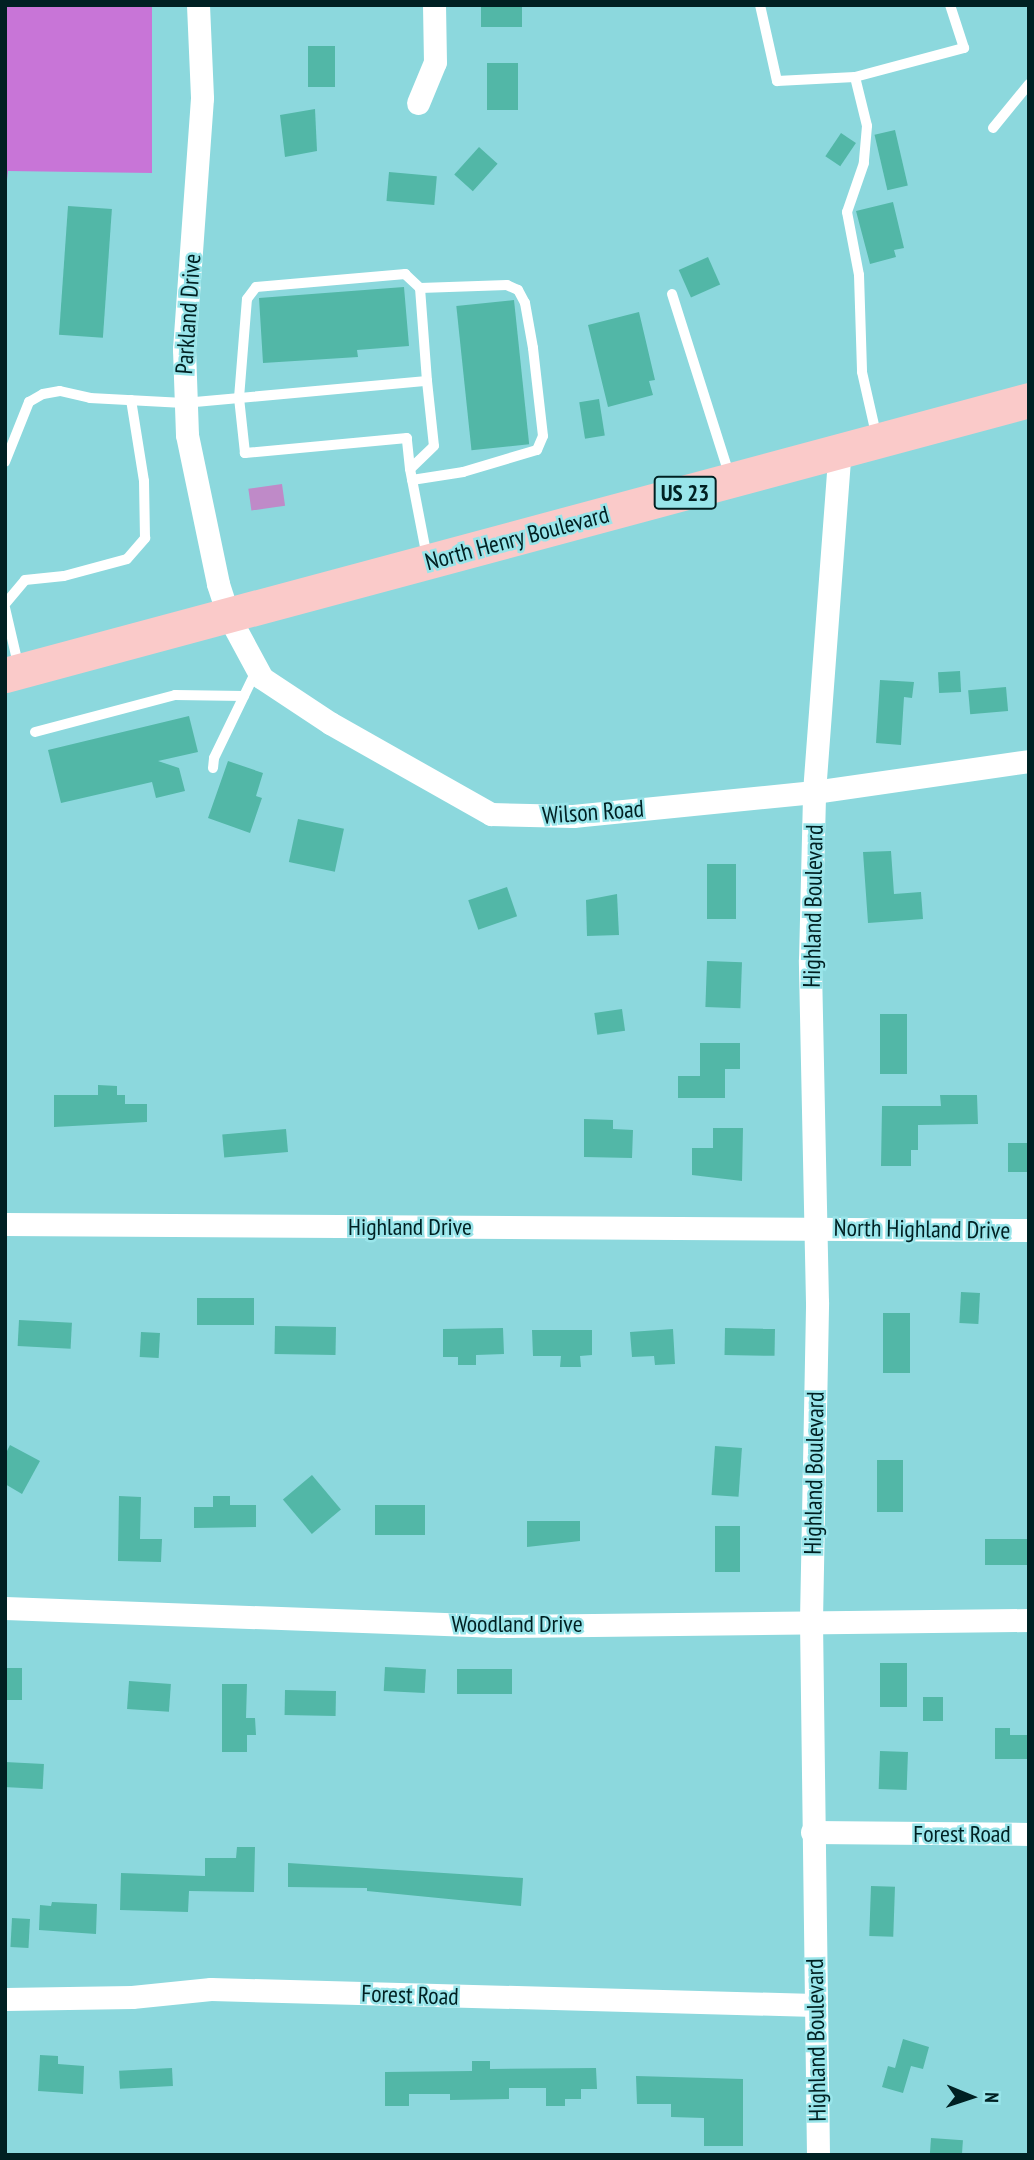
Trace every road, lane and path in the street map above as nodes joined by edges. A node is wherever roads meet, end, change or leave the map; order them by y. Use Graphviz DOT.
graph roads {
  1 [pos="198,5"];
  2 [pos="434,5"];
  3 [pos="760,5"];
  4 [pos="950,5"];
  5 [pos="855,77"];
  6 [pos="1029,83"];
  7 [pos="418,103"];
  8 [pos="993,128"];
  9 [pos="420,288"];
  10 [pos="672,294"];
  11 [pos="427,381"];
  12 [pos="239,398"];
  13 [pos="131,400"];
  14 [pos="1029,400"];
  15 [pos="184,403"];
  16 [pos="877,440"];
  17 [pos="840,450"];
  18 [pos="5,462"];
  19 [pos="411,474"];
  20 [pos="731,480"];
  21 [pos="428,563"];
  22 [pos="5,606"];
  23 [pos="229,617"];
  24 [pos="257,668"];
  25 [pos="12,673"];
  26 [pos="243,696"];
  27 [pos="35,732"];
  28 [pos="1029,761"];
  29 [pos="214,768"];
  30 [pos="814,792"];
  31 [pos="5,1224"];
  32 [pos="815,1228"];
  33 [pos="1029,1230"];
  34 [pos="5,1608"];
  35 [pos="811,1620"];
  36 [pos="1029,1620"];
  37 [pos="812,1832"];
  38 [pos="1029,1834"];
  39 [pos="5,1999"];
  40 [pos="815,2005"];
  41 [pos="818,2155"];
  1 -- 15 [label="street, Parkland Drive"];
  2 -- 7 [label="street"];
  3 -- 5 [label="lane"];
  4 -- 5 [label="lane"];
  5 -- 16 [label="lane"];
  6 -- 8 [label="lane"];
  9 -- 11 [label="lane"];
  9 -- 12 [label="lane"];
  9 -- 19 [label="lane"];
  10 -- 20 [label="lane"];
  11 -- 12 [label="lane"];
  11 -- 19 [label="lane"];
  12 -- 15 [label="lane"];
  12 -- 19 [label="lane"];
  13 -- 15 [label="lane"];
  13 -- 18 [label="lane"];
  13 -- 22 [label="lane"];
  14 -- 16 [label="main road, North Henry Boulevard / US 23"];
  15 -- 23 [label="street, Parkland Drive"];
  16 -- 17 [label="main road, North Henry Boulevard / US 23"];
  17 -- 20 [label="main road, North Henry Boulevard / US 23"];
  17 -- 30 [label="street, Highland Boulevard"];
  19 -- 21 [label="lane"];
  20 -- 21 [label="main road, North Henry Boulevard / US 23"];
  21 -- 23 [label="main road, North Henry Boulevard / US 23"];
  22 -- 25 [label="lane"];
  23 -- 24 [label="street, Wilson Road"];
  23 -- 25 [label="main road, North Henry Boulevard / US 23"];
  24 -- 26 [label="lane"];
  24 -- 30 [label="street, Wilson Road"];
  26 -- 27 [label="lane"];
  26 -- 29 [label="lane"];
  28 -- 30 [label="street, Wilson Road"];
  30 -- 32 [label="street, Highland Boulevard"];
  31 -- 32 [label="street, Highland Drive"];
  32 -- 33 [label="street, North Highland Drive"];
  32 -- 35 [label="street, Highland Boulevard"];
  34 -- 35 [label="street, Woodland Drive"];
  35 -- 36 [label="street, Woodland Drive"];
  35 -- 37 [label="street, Highland Boulevard"];
  37 -- 38 [label="street, Forest Road"];
  37 -- 40 [label="street, Highland Boulevard"];
  39 -- 40 [label="street, Forest Road"];
  40 -- 41 [label="street, Highland Boulevard"];
}
